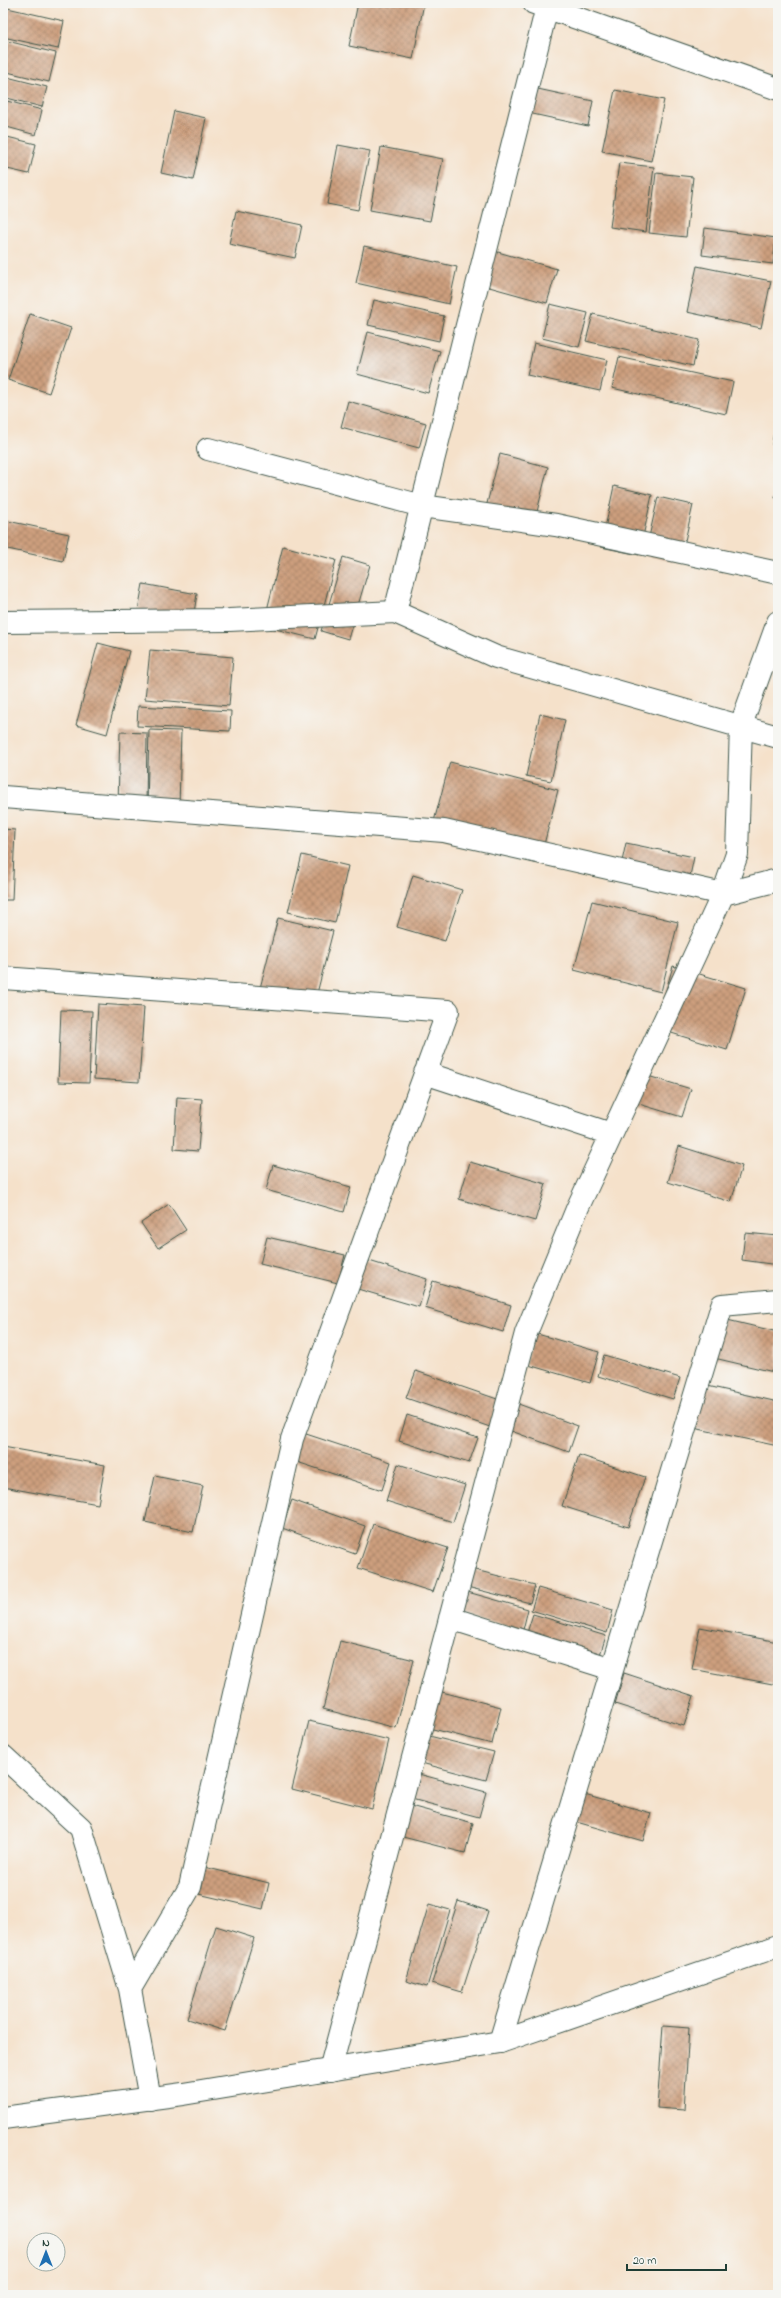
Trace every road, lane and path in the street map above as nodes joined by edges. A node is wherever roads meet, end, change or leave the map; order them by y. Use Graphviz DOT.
graph roads {
  1 [pos="543,4"];
  2 [pos="778,89"];
  3 [pos="208,449"];
  4 [pos="422,506"];
  5 [pos="778,573"];
  6 [pos="395,612"];
  7 [pos="3,622"];
  8 [pos="778,622"];
  9 [pos="741,725"];
  10 [pos="778,737"];
  11 [pos="3,797"];
  12 [pos="778,880"];
  13 [pos="723,894"];
  14 [pos="3,978"];
  15 [pos="425,1073"];
  16 [pos="611,1134"];
  17 [pos="778,1300"];
  18 [pos="450,1618"];
  19 [pos="612,1669"];
  20 [pos="3,1756"];
  21 [pos="778,1946"];
  22 [pos="130,1989"];
  23 [pos="500,2042"];
  24 [pos="330,2070"];
  25 [pos="150,2099"];
  26 [pos="3,2118"];
  1 -- 2 [label="street"];
  1 -- 4 [label="street"];
  3 -- 4 [label="street"];
  4 -- 5 [label="street"];
  4 -- 6 [label="street"];
  6 -- 7 [label="street"];
  6 -- 9 [label="street"];
  8 -- 9 [label="street"];
  9 -- 10 [label="street"];
  9 -- 13 [label="street"];
  11 -- 13 [label="street"];
  12 -- 13 [label="street"];
  13 -- 16 [label="street"];
  14 -- 15 [label="street"];
  15 -- 16 [label="street"];
  15 -- 22 [label="street"];
  16 -- 18 [label="street"];
  17 -- 19 [label="street"];
  18 -- 19 [label="street"];
  18 -- 24 [label="street"];
  19 -- 23 [label="street"];
  20 -- 22 [label="street"];
  21 -- 23 [label="street"];
  22 -- 25 [label="street"];
  23 -- 24 [label="street"];
  24 -- 25 [label="street"];
  25 -- 26 [label="street"];
}
